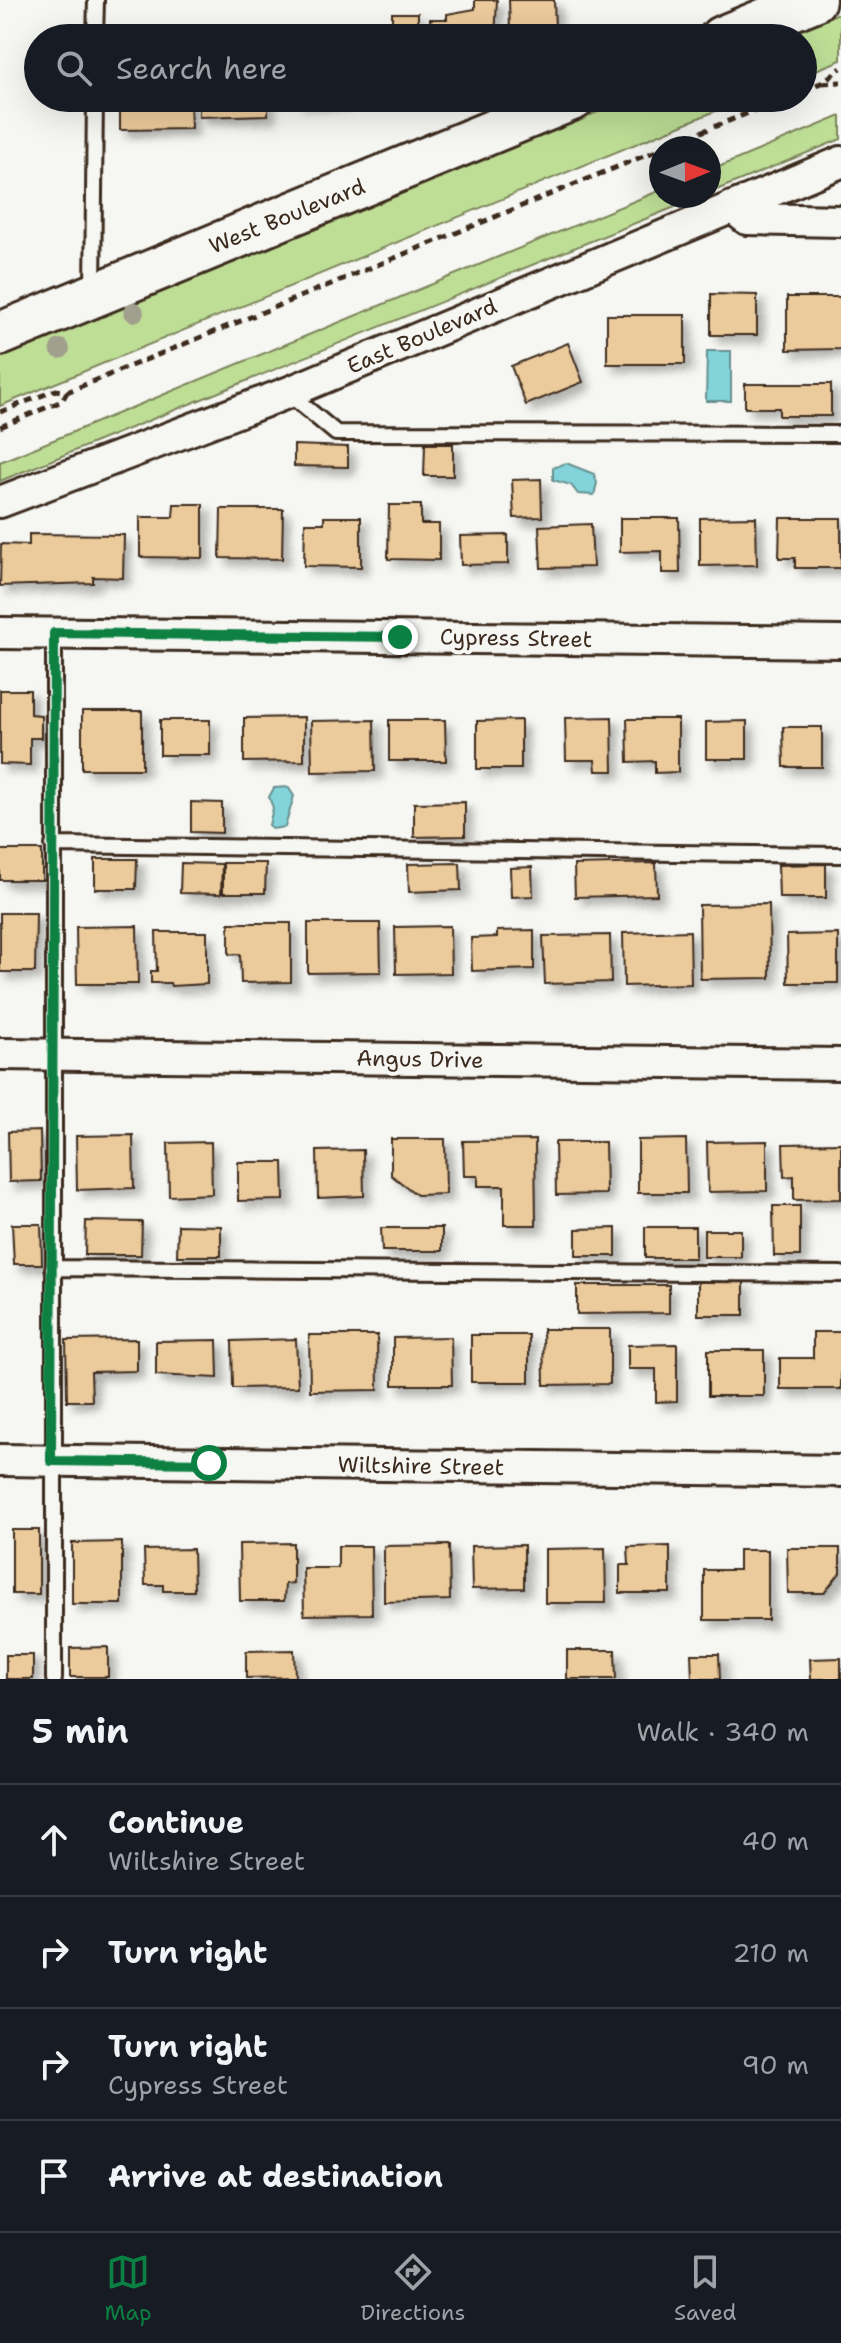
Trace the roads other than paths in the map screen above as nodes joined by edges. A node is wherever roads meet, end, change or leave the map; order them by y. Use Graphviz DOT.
graph roads {
  1 [pos="96,0"];
  2 [pos="814,0"];
  3 [pos="95,24"];
  4 [pos="755,24"];
  5 [pos="95,112"];
  6 [pos="540,112"];
  7 [pos="841,162"];
  8 [pos="732,207"];
  9 [pos="841,221"];
  10 [pos="93,295"];
  11 [pos="0,334"];
  12 [pos="287,393"];
  13 [pos="841,434"];
  14 [pos="0,502"];
  15 [pos="0,633"];
  16 [pos="54,633"];
  17 [pos="841,642"];
  18 [pos="53,845"];
  19 [pos="841,855"];
  20 [pos="0,1054"];
  21 [pos="53,1055"];
  22 [pos="841,1064"];
  23 [pos="53,1268"];
  24 [pos="841,1274"];
  25 [pos="0,1460"];
  26 [pos="51,1461"];
  27 [pos="841,1471"];
  28 [pos="54,1679"];
  1 -- 3 [label="lane"];
  2 -- 4 [label="street"];
  5 -- 10 [label="lane"];
  6 -- 10 [label="street, West Boulevard"];
  7 -- 8 [label="street, East Boulevard"];
  8 -- 9 [label="street"];
  8 -- 12 [label="street, East Boulevard"];
  10 -- 11 [label="street, West Boulevard"];
  12 -- 13 [label="lane"];
  12 -- 14 [label="street, East Boulevard"];
  15 -- 16 [label="street, Cypress Street"];
  16 -- 17 [label="street, Cypress Street"];
  16 -- 18 [label="lane"];
  18 -- 19 [label="lane"];
  18 -- 21 [label="lane"];
  20 -- 21 [label="street, Angus Drive"];
  21 -- 22 [label="street, Angus Drive"];
  21 -- 23 [label="lane"];
  23 -- 24 [label="lane"];
  23 -- 26 [label="lane"];
  25 -- 26 [label="street, Wiltshire Street"];
  26 -- 27 [label="street, Wiltshire Street"];
  26 -- 28 [label="lane"];
}
